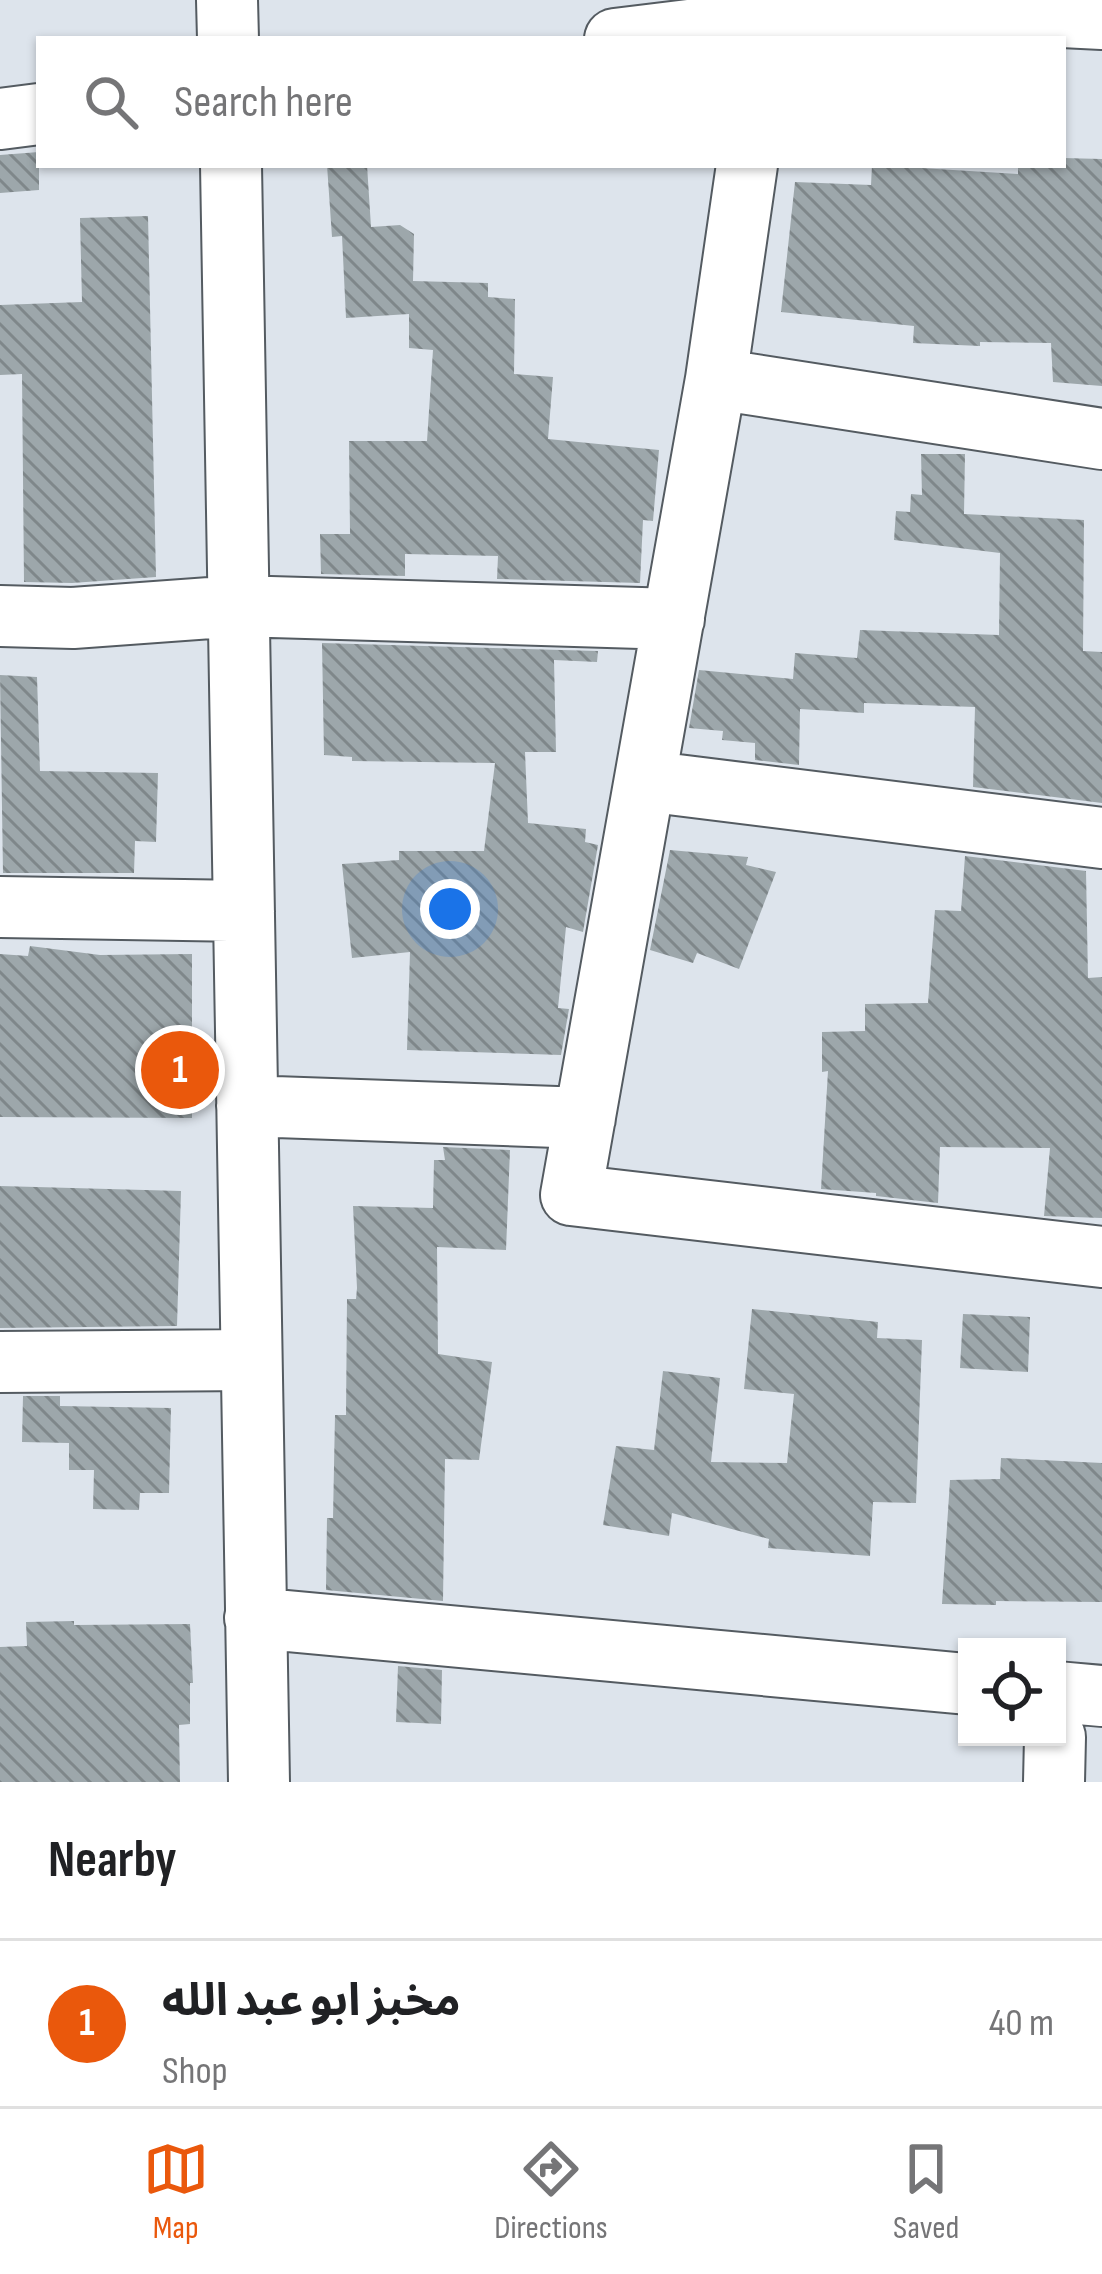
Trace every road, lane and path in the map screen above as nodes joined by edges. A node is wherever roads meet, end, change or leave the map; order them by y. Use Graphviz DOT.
graph roads {
  1 [pos="227,0"];
  2 [pos="1077,12"];
  3 [pos="766,29"];
  4 [pos="228,36"];
  5 [pos="660,36"];
  6 [pos="36,114"];
  7 [pos="0,119"];
  8 [pos="231,168"];
  9 [pos="747,168"];
  10 [pos="716,379"];
  11 [pos="1102,439"];
  12 [pos="238,606"];
  13 [pos="0,616"];
  14 [pos="674,619"];
  15 [pos="645,781"];
  16 [pos="1102,838"];
  17 [pos="0,907"];
  18 [pos="244,911"];
  19 [pos="247,1106"];
  20 [pos="585,1118"];
  21 [pos="1102,1257"];
  22 [pos="251,1360"];
  23 [pos="0,1362"];
  24 [pos="255,1618"];
  25 [pos="958,1683"];
  26 [pos="1066,1693"];
  27 [pos="1102,1696"];
  28 [pos="1055,1746"];
  29 [pos="259,1782"];
  30 [pos="1054,1782"];
  1 -- 4 [label="street"];
  2 -- 3 [label="street"];
  3 -- 5 [label="street"];
  6 -- 7 [label="street"];
  8 -- 12 [label="street"];
  9 -- 10 [label="street"];
  10 -- 11 [label="street"];
  10 -- 14 [label="street"];
  12 -- 13 [label="street"];
  12 -- 14 [label="street"];
  12 -- 18 [label="street"];
  14 -- 15 [label="street"];
  15 -- 16 [label="street"];
  15 -- 20 [label="street"];
  17 -- 18 [label="street"];
  18 -- 19 [label="street"];
  19 -- 20 [label="street"];
  19 -- 22 [label="street"];
  20 -- 21 [label="street"];
  22 -- 23 [label="street"];
  22 -- 24 [label="street"];
  24 -- 25 [label="street"];
  24 -- 29 [label="street"];
  26 -- 27 [label="street"];
  28 -- 30 [label="street"];
}
